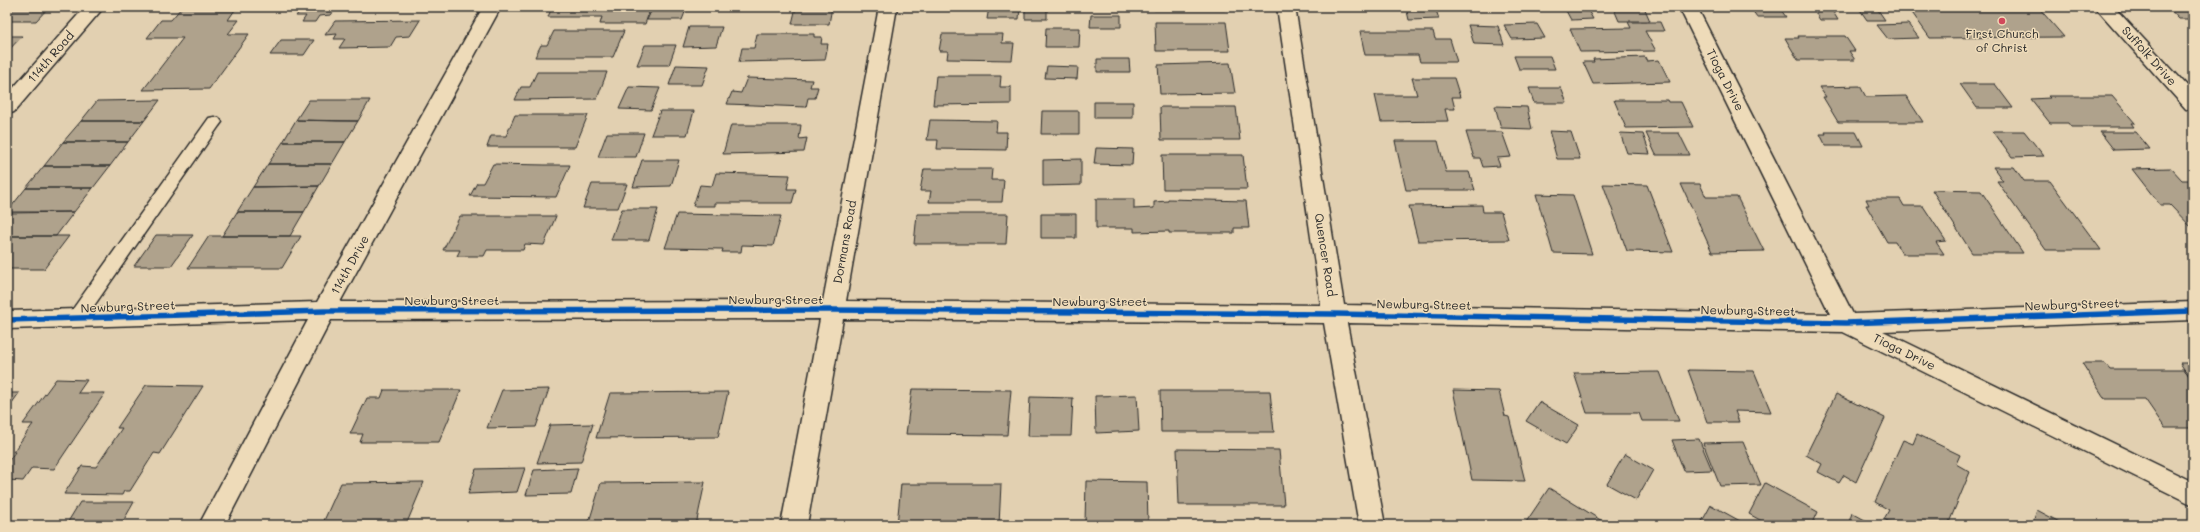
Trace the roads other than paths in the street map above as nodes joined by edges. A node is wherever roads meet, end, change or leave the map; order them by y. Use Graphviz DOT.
graph roads {
  1 [pos="95,7"];
  2 [pos="492,7"];
  3 [pos="888,7"];
  4 [pos="1286,7"];
  5 [pos="1688,7"];
  6 [pos="2104,7"];
  7 [pos="2193,104"];
  8 [pos="7,107"];
  9 [pos="214,122"];
  10 [pos="832,310"];
  11 [pos="324,311"];
  12 [pos="2193,311"];
  13 [pos="1334,314"];
  14 [pos="76,318"];
  15 [pos="7,320"];
  16 [pos="1846,323"];
  17 [pos="2193,494"];
  18 [pos="212,525"];
  19 [pos="794,525"];
  20 [pos="1372,525"];
  1 -- 8 [label="street, 114th Road"];
  2 -- 11 [label="street, 114th Drive"];
  3 -- 10 [label="street, Dormans Road"];
  4 -- 13 [label="street, Quencer Road"];
  5 -- 16 [label="street, Tioga Drive"];
  6 -- 7 [label="street, Suffolk Drive"];
  9 -- 14 [label="lane"];
  10 -- 11 [label="street, Newburg Street"];
  10 -- 13 [label="street, Newburg Street"];
  10 -- 19 [label="street, Dormans Road"];
  11 -- 14 [label="street, Newburg Street"];
  11 -- 18 [label="street, 114th Drive"];
  12 -- 16 [label="street, Newburg Street"];
  13 -- 16 [label="street, Newburg Street"];
  13 -- 20 [label="street, Quencer Road"];
  14 -- 15 [label="street, Newburg Street"];
  16 -- 17 [label="street, Tioga Drive"];
}
